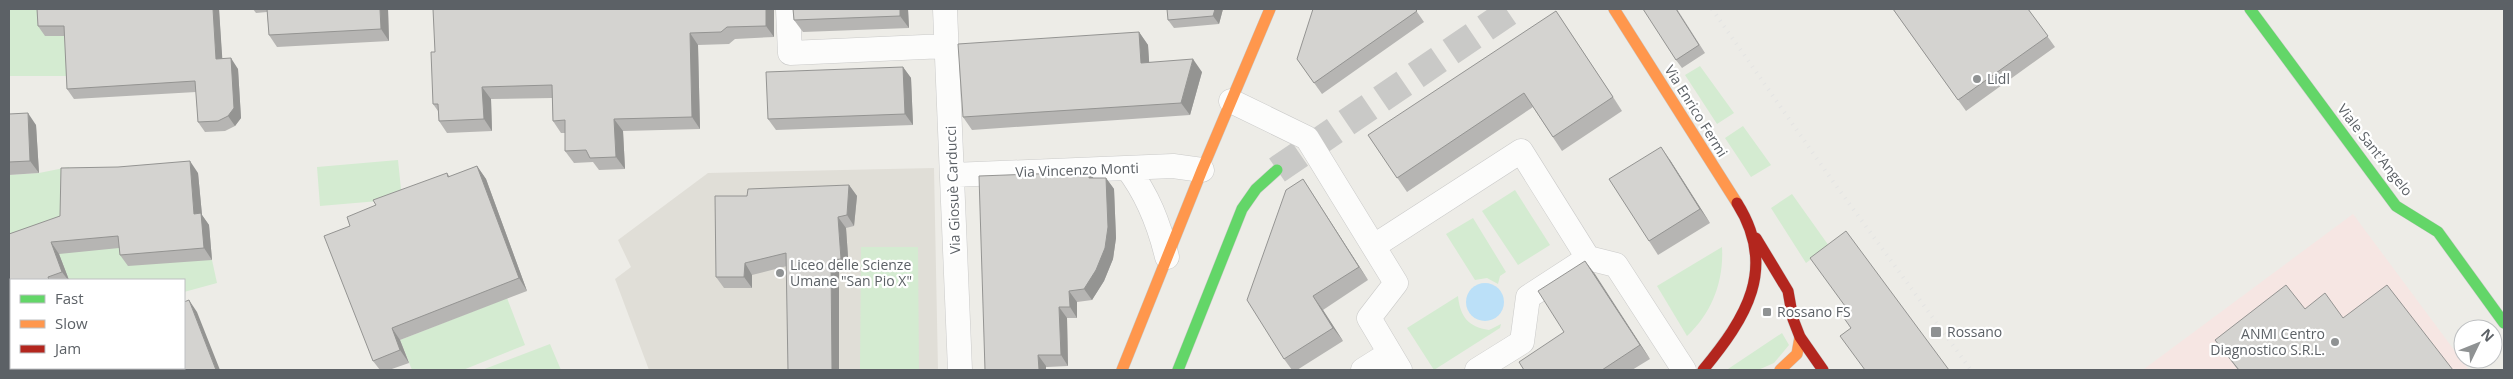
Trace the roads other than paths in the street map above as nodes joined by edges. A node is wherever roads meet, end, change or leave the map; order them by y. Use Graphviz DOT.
graph roads {
  1 [pos="788,9"];
  2 [pos="945,9"];
  3 [pos="1270,9"];
  4 [pos="1614,9"];
  5 [pos="2250,9"];
  6 [pos="946,46"];
  7 [pos="1231,101"];
  8 [pos="1127,168"];
  9 [pos="1202,170"];
  10 [pos="1277,170"];
  11 [pos="952,175"];
  12 [pos="1751,230"];
  13 [pos="1374,246"];
  14 [pos="1168,257"];
  15 [pos="1588,258"];
  16 [pos="2504,323"];
  17 [pos="1800,337"];
  18 [pos="1395,362"];
  19 [pos="1800,368"];
  20 [pos="960,370"];
  21 [pos="1122,370"];
  22 [pos="1178,370"];
  23 [pos="1363,370"];
  24 [pos="1479,370"];
  25 [pos="1684,370"];
  26 [pos="1703,370"];
  27 [pos="1781,370"];
  28 [pos="1823,370"];
  1 -- 6 [label="street"];
  2 -- 6 [label="street, Via Giosuè Carducci"];
  3 -- 7 [label="street"];
  4 -- 12 [label="street, Via Enrico Fermi"];
  5 -- 16 [label="street, Viale Sant'Angelo"];
  6 -- 11 [label="street, Via Giosuè Carducci"];
  7 -- 9 [label="street"];
  7 -- 13 [label="street"];
  8 -- 9 [label="street, Via Vincenzo Monti"];
  8 -- 11 [label="street, Via Vincenzo Monti"];
  8 -- 14 [label="street"];
  9 -- 14 [label="street"];
  10 -- 22 [label="street"];
  11 -- 20 [label="street, Via Giosuè Carducci"];
  12 -- 17 [label="street"];
  12 -- 26 [label="street"];
  13 -- 15 [label="street"];
  13 -- 18 [label="street"];
  14 -- 21 [label="street"];
  15 -- 24 [label="street"];
  15 -- 25 [label="street"];
  17 -- 27 [label="street"];
  17 -- 28 [label="street"];
  18 -- 23 [label="street"];
  19 -- 27 [label="street"];
}
